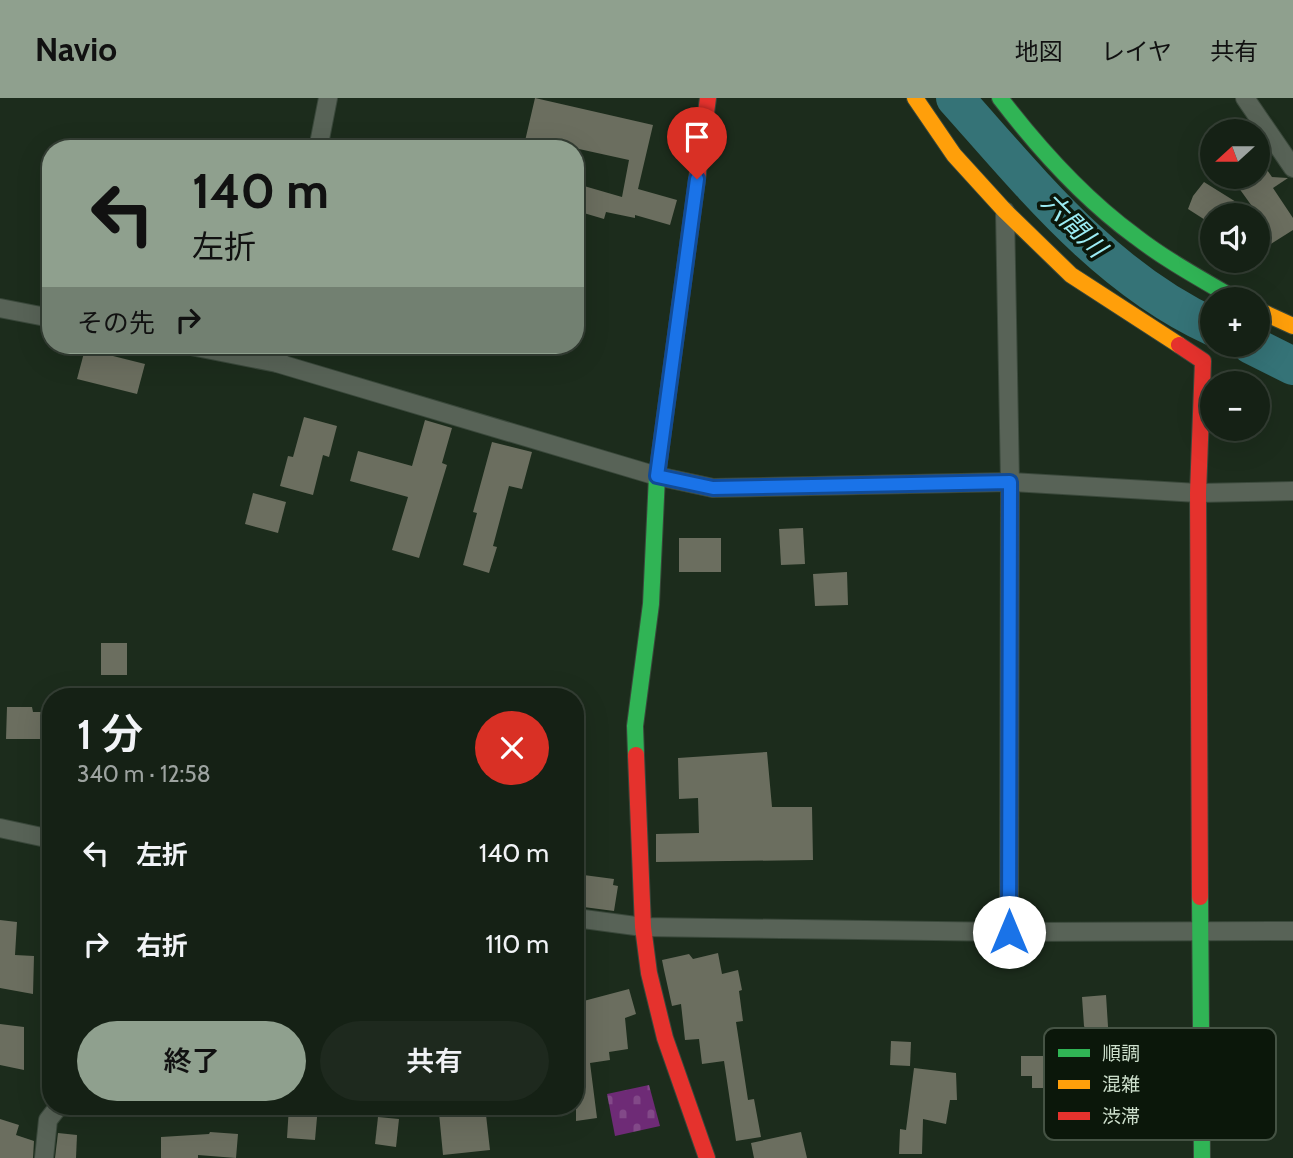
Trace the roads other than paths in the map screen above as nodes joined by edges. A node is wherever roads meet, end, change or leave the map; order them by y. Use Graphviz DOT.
graph roads {
  1 [pos="328,98"];
  2 [pos="708,98"];
  3 [pos="915,98"];
  4 [pos="1000,98"];
  5 [pos="1245,98"];
  6 [pos="320,140"];
  7 [pos="1293,168"];
  8 [pos="1005,211"];
  9 [pos="1215,287"];
  10 [pos="0,307"];
  11 [pos="1270,315"];
  12 [pos="42,316"];
  13 [pos="1293,326"];
  14 [pos="232,354"];
  15 [pos="280,354"];
  16 [pos="278,363"];
  17 [pos="657,476"];
  18 [pos="1010,482"];
  19 [pos="1293,491"];
  20 [pos="1198,493"];
  21 [pos="0,828"];
  22 [pos="42,837"];
  23 [pos="584,919"];
  24 [pos="643,927"];
  25 [pos="1293,931"];
  26 [pos="1009,932"];
  27 [pos="1201,932"];
  28 [pos="1201,1028"];
  29 [pos="52,1115"];
  30 [pos="1202,1140"];
  31 [pos="44,1158"];
  32 [pos="707,1158"];
  33 [pos="1202,1158"];
  1 -- 6 [label="street"];
  2 -- 17 [label="street"];
  3 -- 8 [label="street"];
  4 -- 9 [label="street"];
  5 -- 7 [label="street"];
  8 -- 18 [label="street"];
  8 -- 20 [label="street"];
  10 -- 12 [label="street"];
  11 -- 13 [label="street"];
  14 -- 16 [label="street"];
  15 -- 16 [label="street"];
  16 -- 17 [label="street"];
  17 -- 18 [label="street"];
  17 -- 24 [label="street"];
  18 -- 20 [label="street"];
  18 -- 26 [label="street"];
  19 -- 20 [label="street"];
  20 -- 27 [label="street"];
  21 -- 22 [label="street"];
  23 -- 24 [label="street"];
  24 -- 26 [label="street"];
  24 -- 32 [label="street"];
  25 -- 27 [label="street"];
  26 -- 27 [label="street"];
  27 -- 28 [label="street"];
  29 -- 31 [label="street"];
  30 -- 33 [label="street"];
}
